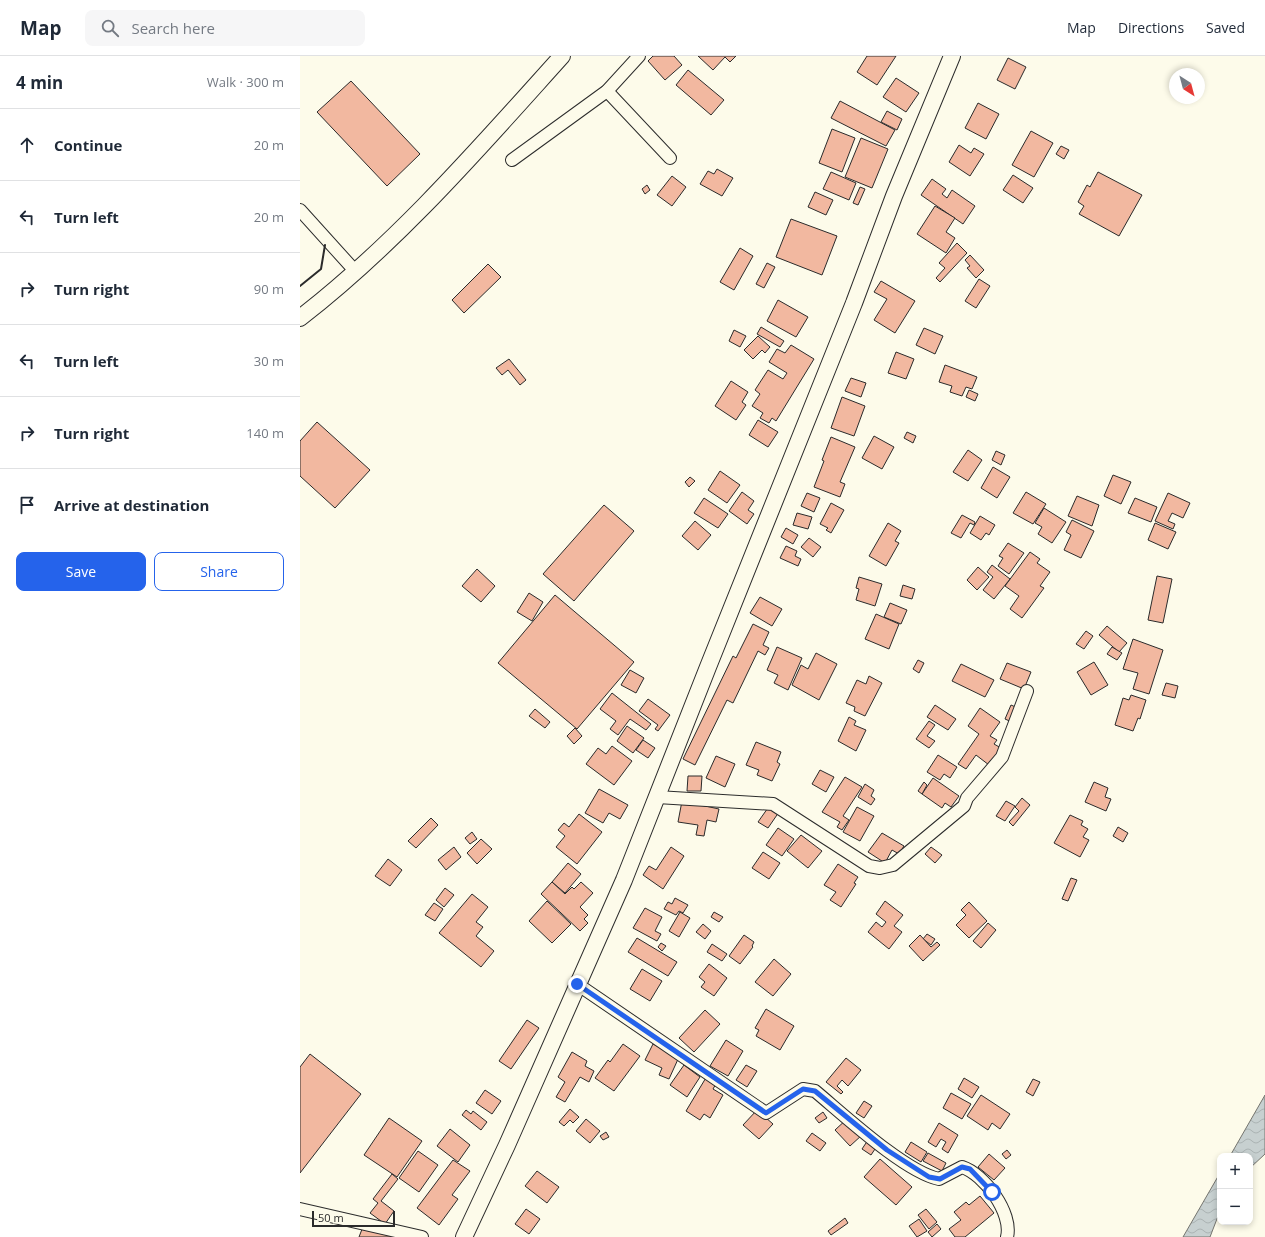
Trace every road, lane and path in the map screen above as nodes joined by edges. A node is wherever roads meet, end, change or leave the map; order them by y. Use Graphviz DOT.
graph roads {
  1 [pos="562,56"];
  2 [pos="639,56"];
  3 [pos="952,56"];
  4 [pos="607,92"];
  5 [pos="670,158"];
  6 [pos="512,160"];
  7 [pos="300,210"];
  8 [pos="356,272"];
  9 [pos="300,318"];
  10 [pos="1027,690"];
  11 [pos="657,797"];
  12 [pos="577,984"];
  13 [pos="300,1210"];
  14 [pos="422,1237"];
  15 [pos="464,1237"];
  16 [pos="1007,1237"];
  1 -- 8 [label="main road"];
  2 -- 4 [label="street"];
  3 -- 11 [label="main road"];
  4 -- 5 [label="street"];
  4 -- 6 [label="street"];
  7 -- 8 [label="street"];
  8 -- 9 [label="main road"];
  10 -- 11 [label="street"];
  11 -- 12 [label="main road"];
  12 -- 15 [label="main road"];
  12 -- 16 [label="street"];
  13 -- 14 [label="street"];
}
